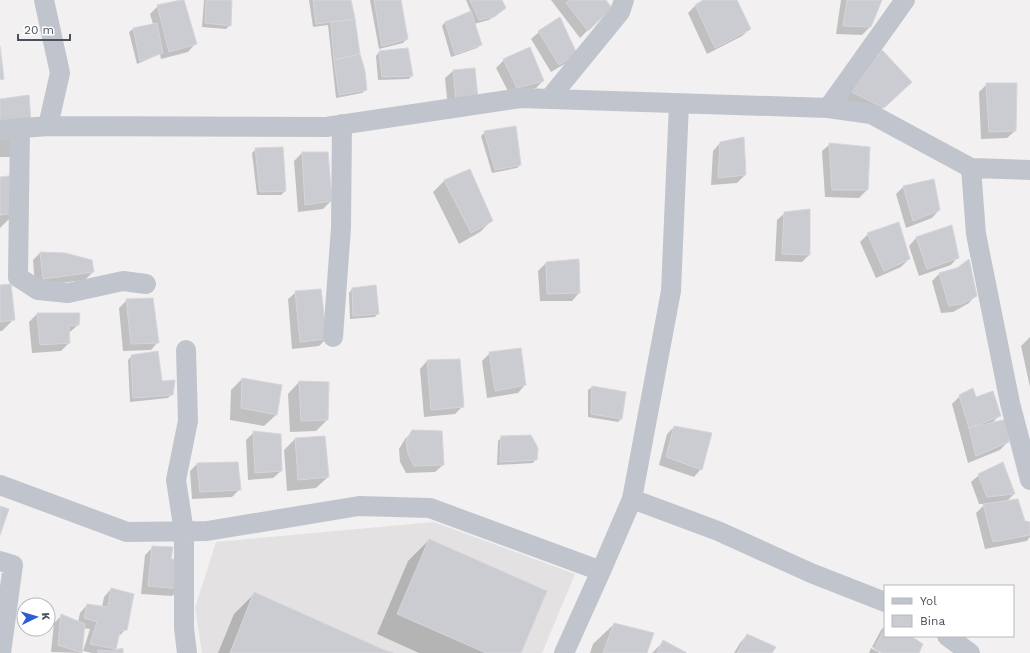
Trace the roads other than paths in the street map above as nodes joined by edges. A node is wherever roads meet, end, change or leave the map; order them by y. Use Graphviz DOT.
graph roads {
  1 [pos="44,0"];
  2 [pos="624,0"];
  3 [pos="905,0"];
  4 [pos="549,99"];
  5 [pos="679,103"];
  6 [pos="828,108"];
  7 [pos="342,124"];
  8 [pos="48,126"];
  9 [pos="20,128"];
  10 [pos="0,130"];
  11 [pos="971,168"];
  12 [pos="1030,170"];
  13 [pos="146,284"];
  14 [pos="333,337"];
  15 [pos="186,350"];
  16 [pos="1030,480"];
  17 [pos="0,485"];
  18 [pos="632,499"];
  19 [pos="184,532"];
  20 [pos="0,560"];
  21 [pos="601,571"];
  22 [pos="884,602"];
  23 [pos="948,637"];
  24 [pos="2,653"];
  25 [pos="187,653"];
  26 [pos="564,653"];
  27 [pos="970,653"];
  1 -- 8 [label="street"];
  2 -- 4 [label="street"];
  3 -- 6 [label="street"];
  4 -- 5 [label="street"];
  4 -- 7 [label="street"];
  5 -- 6 [label="street"];
  5 -- 18 [label="street"];
  6 -- 11 [label="street"];
  7 -- 8 [label="street"];
  7 -- 14 [label="street"];
  8 -- 9 [label="street"];
  9 -- 10 [label="street"];
  9 -- 13 [label="street"];
  11 -- 12 [label="street"];
  11 -- 16 [label="street"];
  15 -- 19 [label="street"];
  17 -- 19 [label="street"];
  18 -- 21 [label="street"];
  18 -- 22 [label="street"];
  19 -- 21 [label="street"];
  19 -- 25 [label="street"];
  20 -- 24 [label="street"];
  21 -- 26 [label="street"];
  23 -- 27 [label="street"];
}
